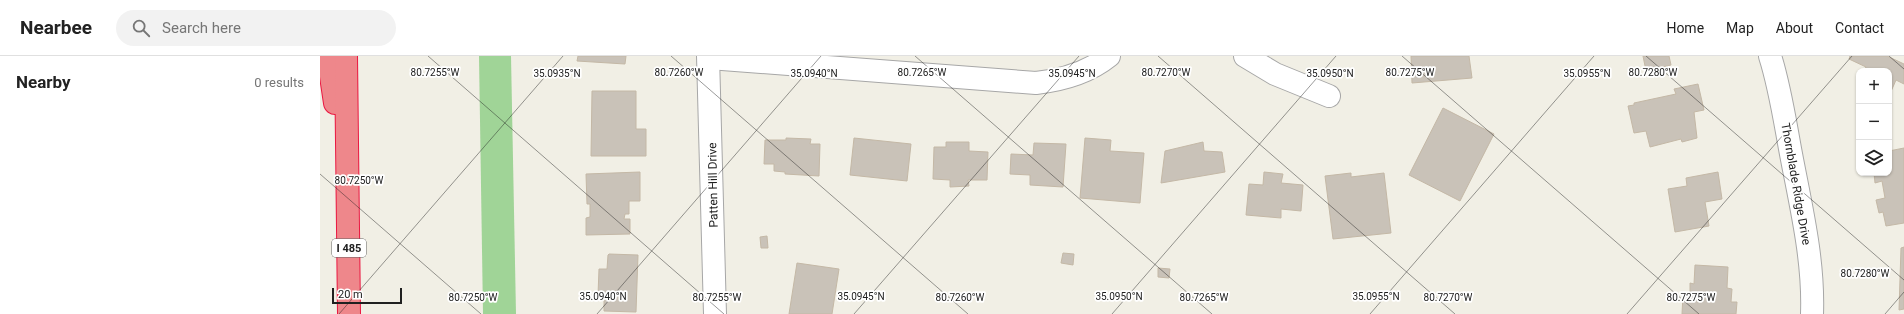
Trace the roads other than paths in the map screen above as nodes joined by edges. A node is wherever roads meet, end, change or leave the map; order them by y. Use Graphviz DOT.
graph roads {
  1 [pos="328,56"];
  2 [pos="346,56"];
  3 [pos="1109,56"];
  4 [pos="1245,56"];
  5 [pos="1770,56"];
  6 [pos="708,57"];
  7 [pos="1329,96"];
  8 [pos="348,183"];
  9 [pos="349,314"];
  10 [pos="715,314"];
  11 [pos="1812,314"];
  1 -- 8 [label="highway"];
  2 -- 8 [label="highway, I 485"];
  3 -- 6 [label="street"];
  4 -- 7 [label="street"];
  5 -- 11 [label="street, Thornblade Ridge Drive"];
  6 -- 10 [label="street, Patten Hill Drive"];
  8 -- 9 [label="highway, I 485"];
}
